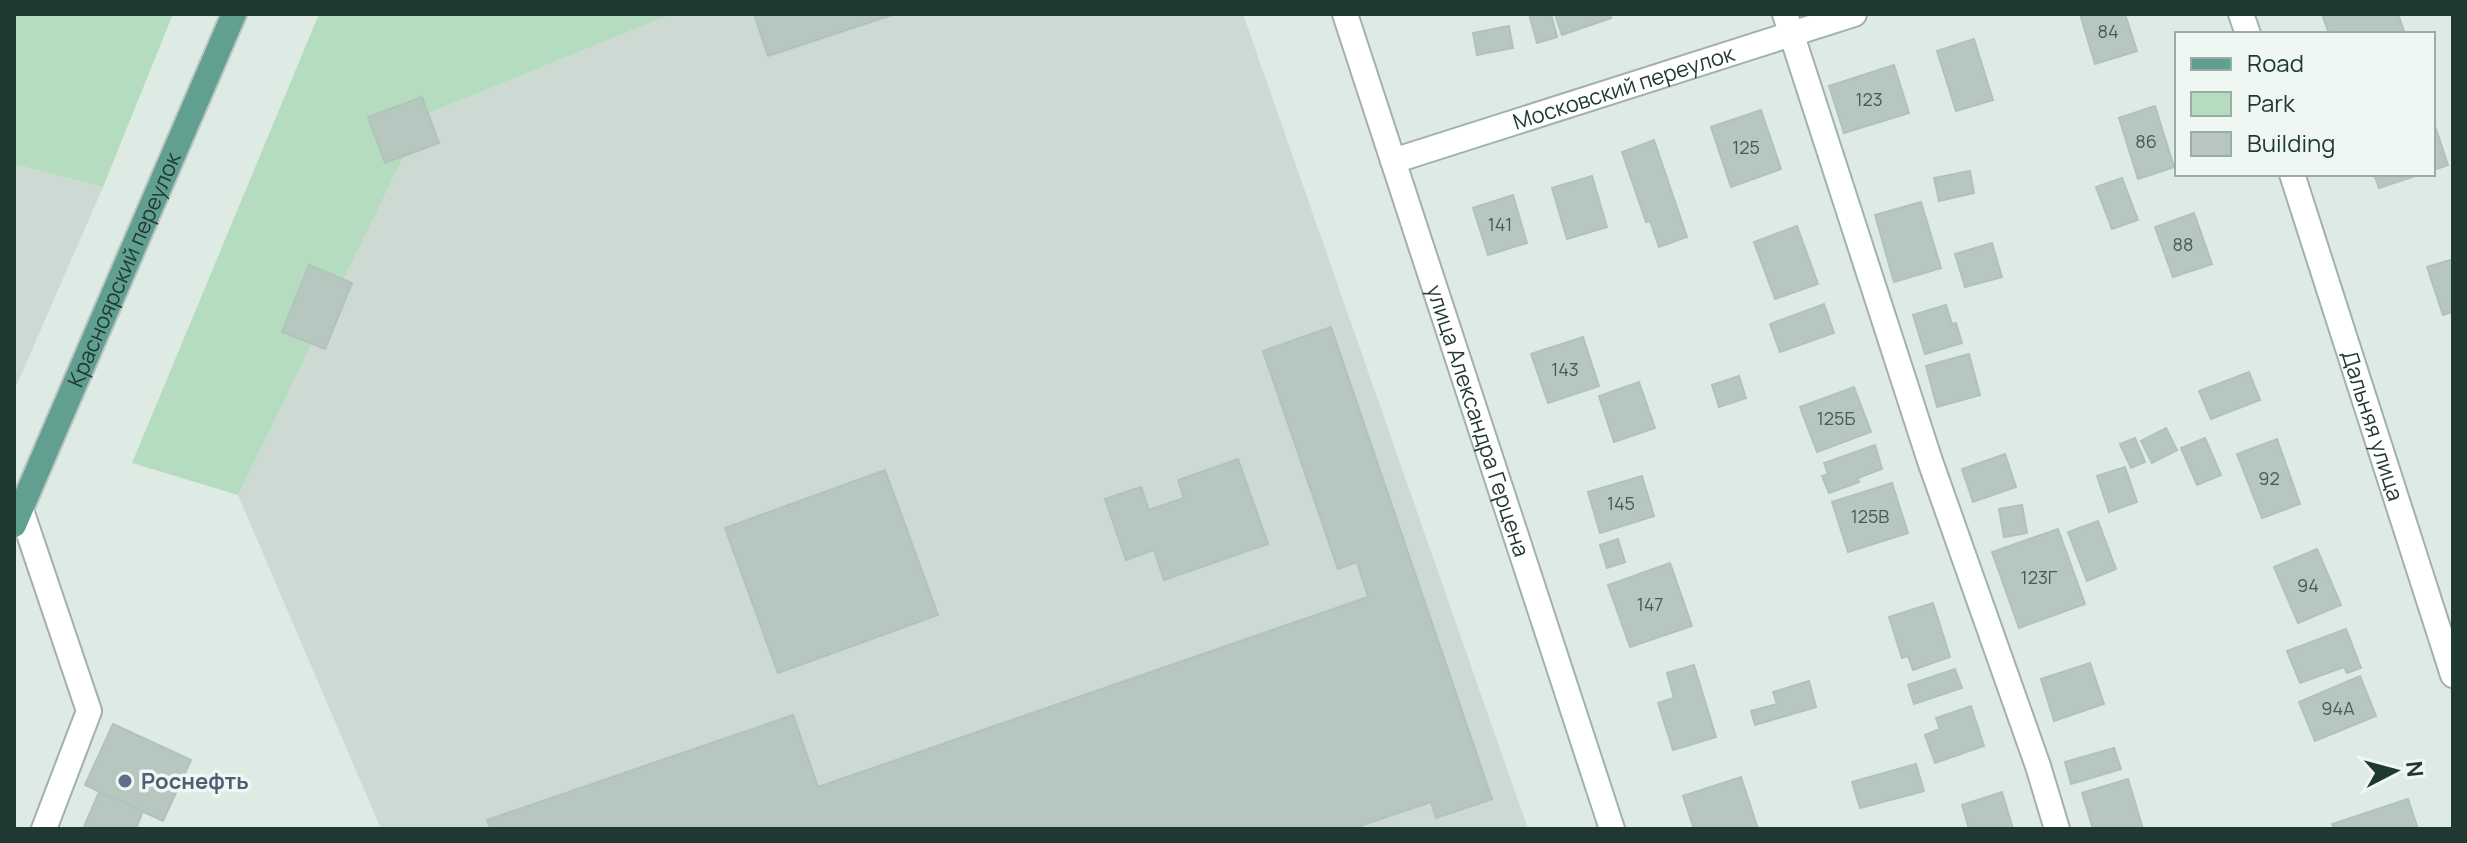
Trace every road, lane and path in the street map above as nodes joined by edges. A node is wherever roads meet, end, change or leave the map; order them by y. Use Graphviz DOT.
graph roads {
  1 [pos="234,14"];
  2 [pos="1345,14"];
  3 [pos="1854,14"];
  4 [pos="1788,24"];
  5 [pos="1393,161"];
  6 [pos="2293,176"];
  7 [pos="17,518"];
  8 [pos="2453,675"];
  9 [pos="44,829"];
  10 [pos="1612,829"];
  11 [pos="2057,829"];
  1 -- 7 [label="main road, Красноярский переулок"];
  2 -- 5 [label="street, улица Александра Герцена"];
  3 -- 4 [label="street, Московский переулок"];
  4 -- 5 [label="street, Московский переулок"];
  4 -- 11 [label="street"];
  5 -- 10 [label="street, улица Александра Герцена"];
  6 -- 8 [label="street, Дальняя улица"];
  7 -- 9 [label="street"];
}
